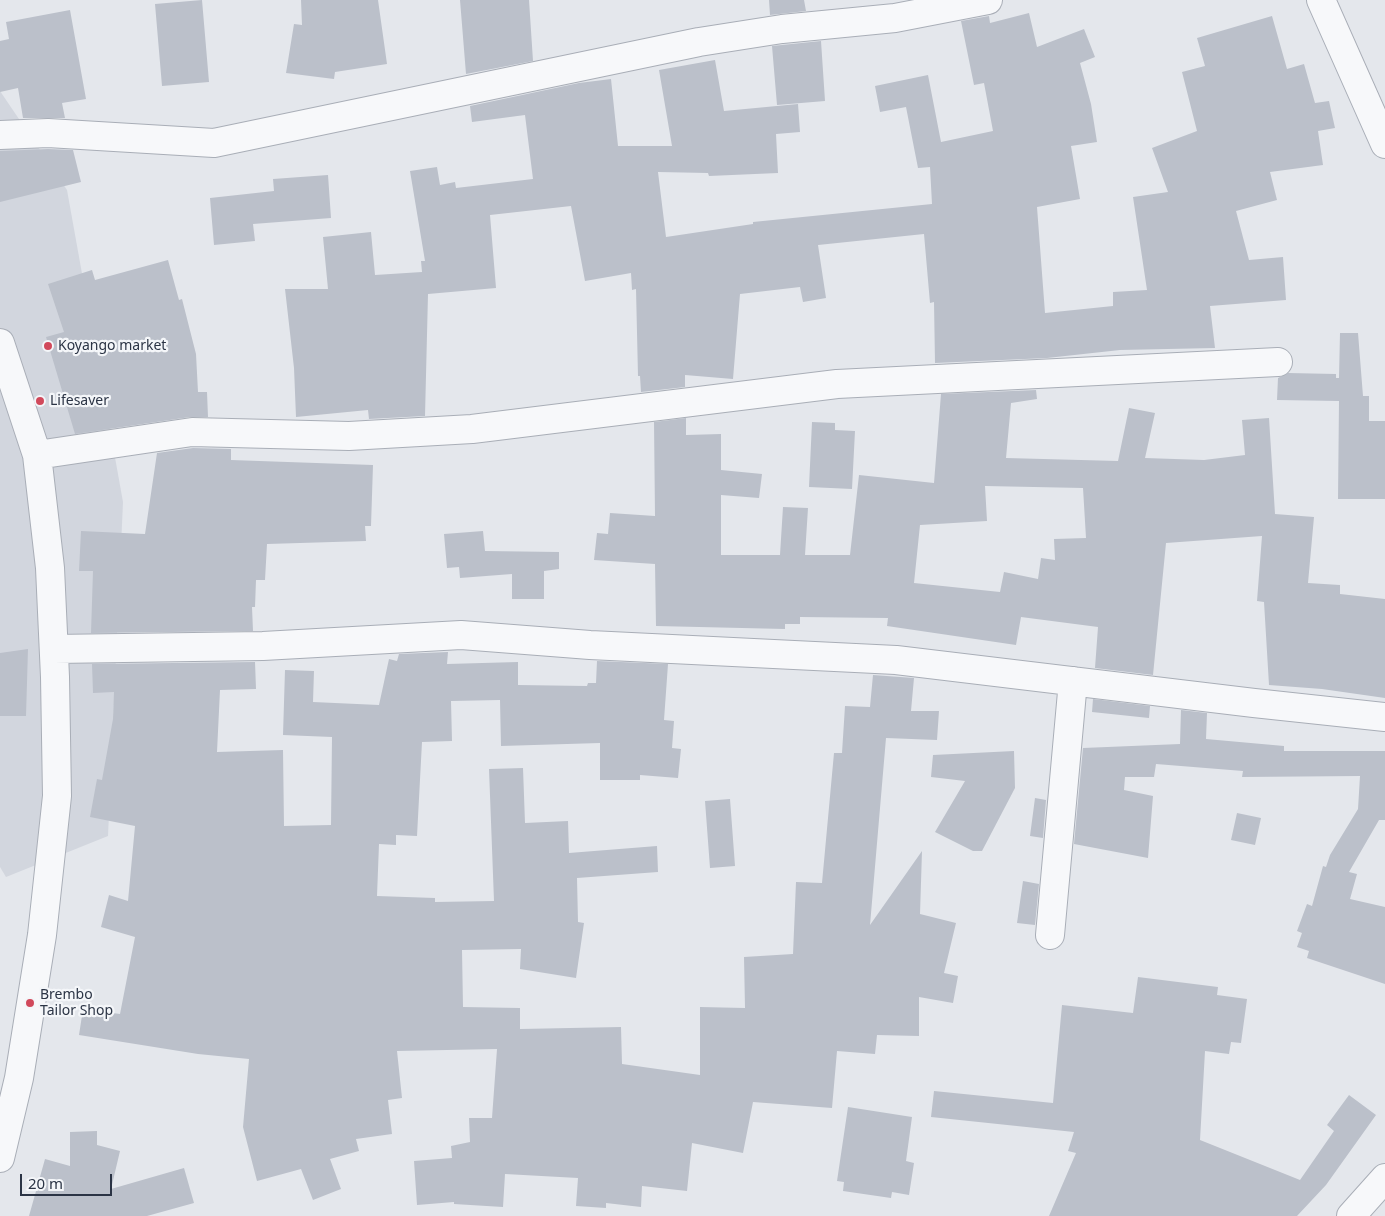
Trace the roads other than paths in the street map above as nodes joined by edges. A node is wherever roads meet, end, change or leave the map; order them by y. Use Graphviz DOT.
graph roads {
  1 [pos="988,0"];
  2 [pos="1321,0"];
  3 [pos="0,136"];
  4 [pos="1385,144"];
  5 [pos="0,343"];
  6 [pos="1278,362"];
  7 [pos="37,455"];
  8 [pos="54,649"];
  9 [pos="1073,680"];
  10 [pos="1385,717"];
  11 [pos="1050,935"];
  12 [pos="0,1158"];
  13 [pos="1385,1178"];
  14 [pos="1351,1216"];
  1 -- 3 [label="street"];
  2 -- 4 [label="street"];
  5 -- 7 [label="street"];
  6 -- 7 [label="street"];
  7 -- 8 [label="street"];
  8 -- 9 [label="street"];
  8 -- 12 [label="street"];
  9 -- 10 [label="street"];
  9 -- 11 [label="street"];
  13 -- 14 [label="street"];
}
